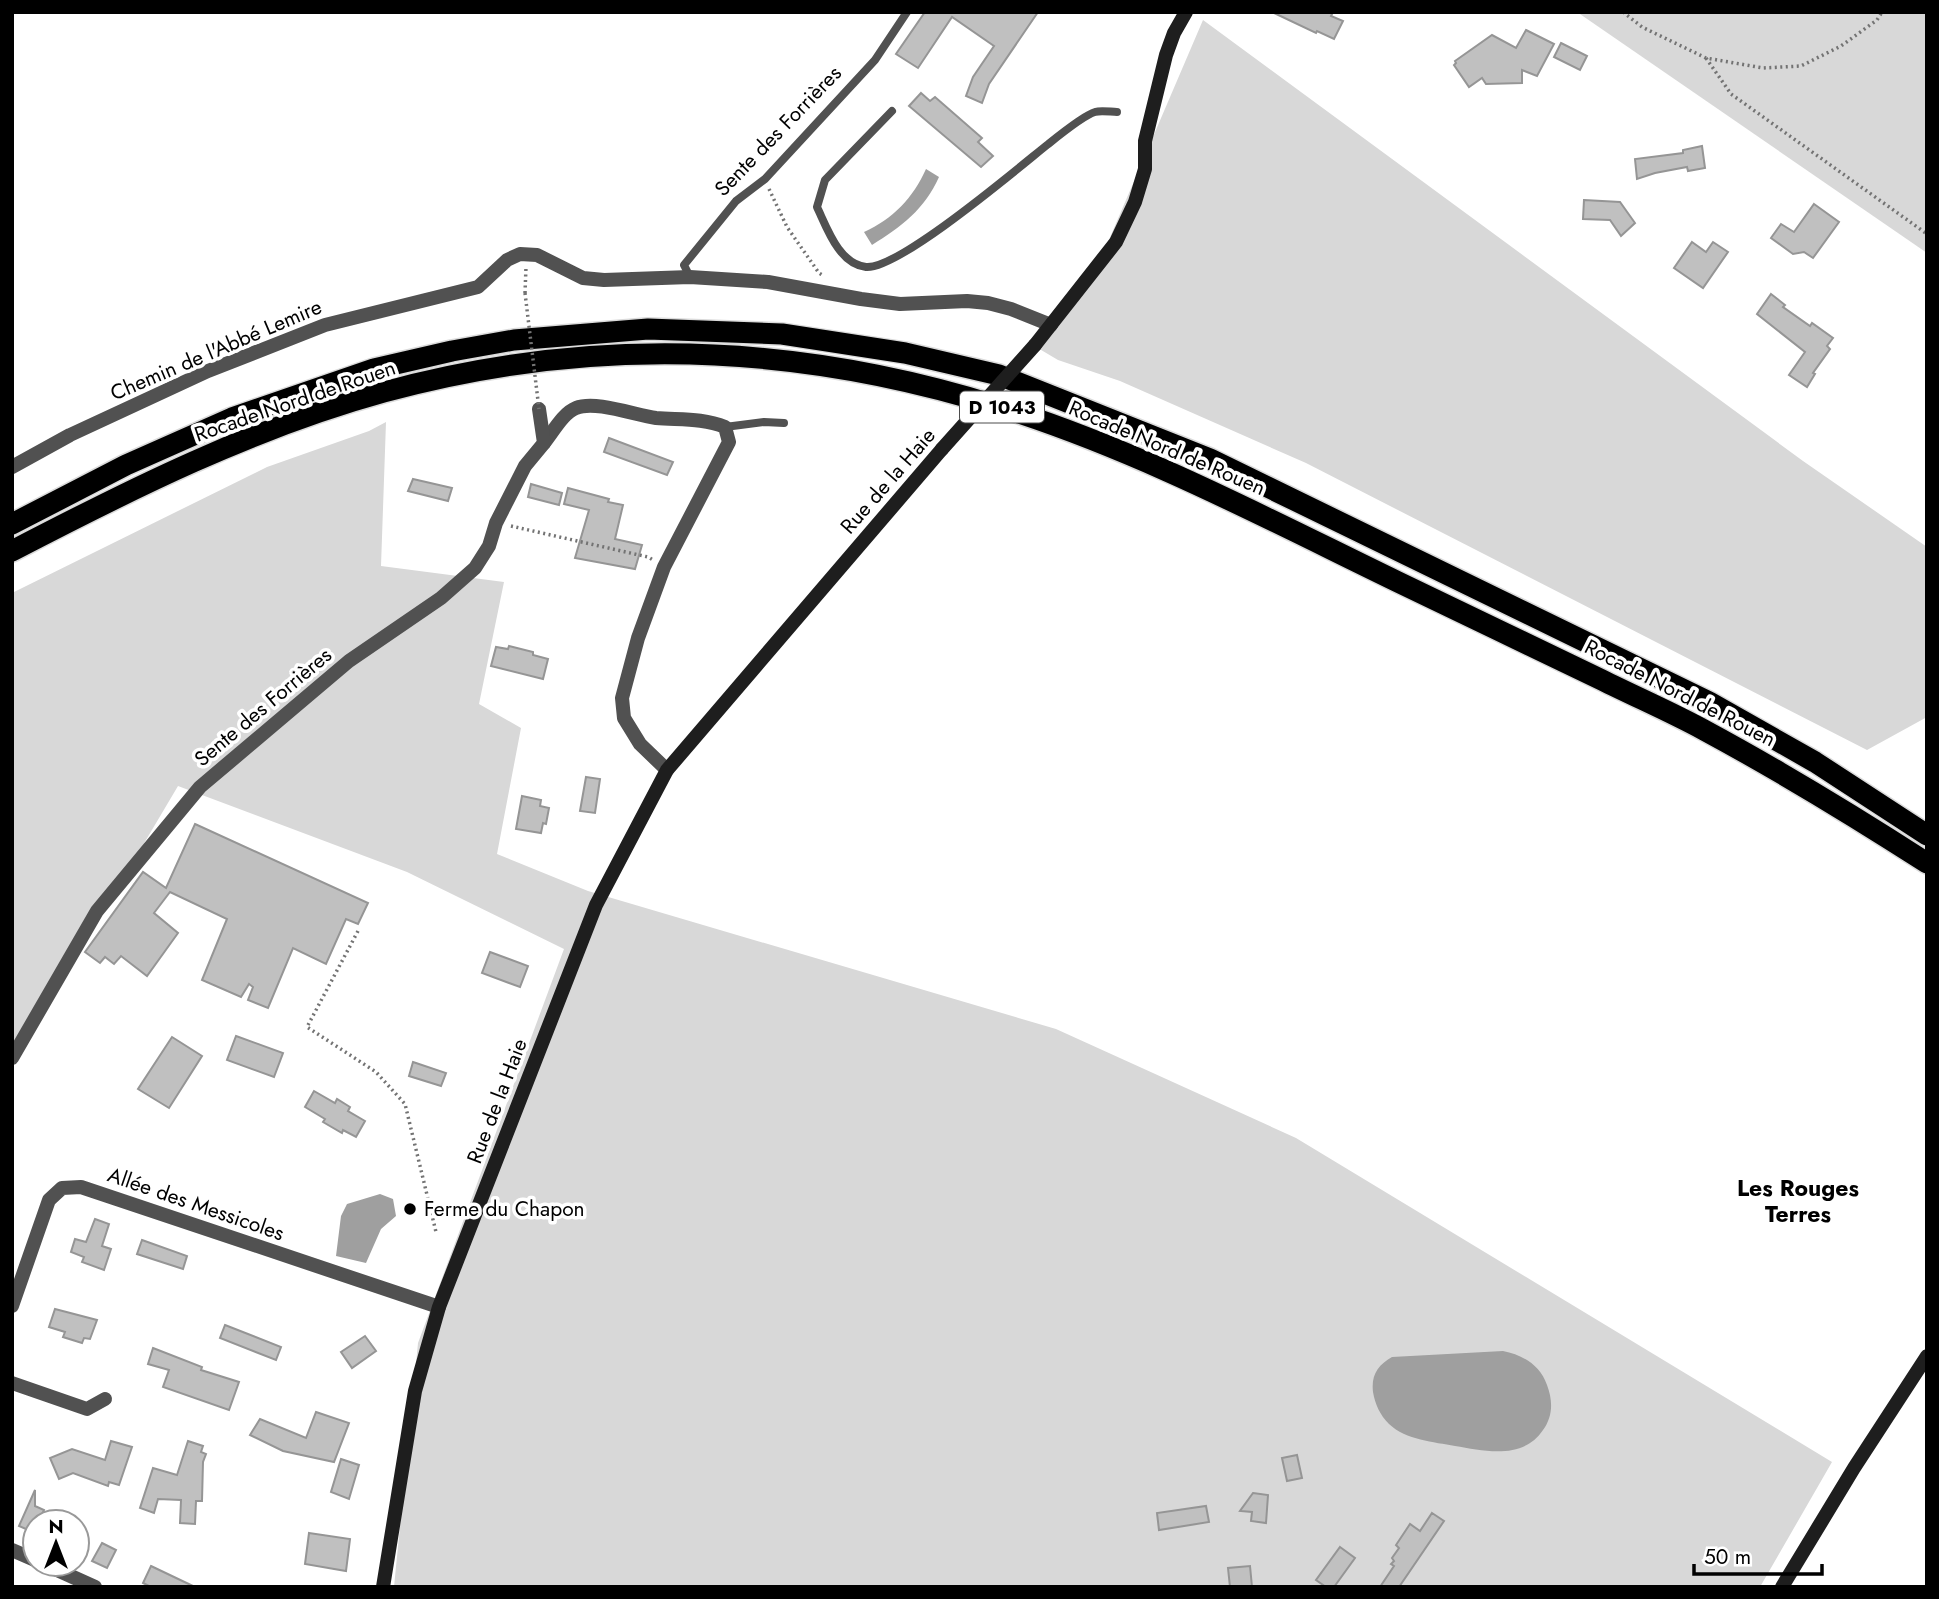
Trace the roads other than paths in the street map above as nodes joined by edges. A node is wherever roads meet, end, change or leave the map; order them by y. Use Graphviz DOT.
graph roads {
  1 [pos="907,12"];
  2 [pos="1186,12"];
  3 [pos="892,111"];
  4 [pos="1117,111"];
  5 [pos="690,277"];
  6 [pos="1051,325"];
  7 [pos="539,409"];
  8 [pos="784,423"];
  9 [pos="725,427"];
  10 [pos="544,443"];
  11 [pos="12,467"];
  12 [pos="12,524"];
  13 [pos="12,551"];
  14 [pos="667,770"];
  15 [pos="1927,835"];
  16 [pos="1927,863"];
  17 [pos="12,1058"];
  18 [pos="12,1306"];
  19 [pos="439,1307"];
  20 [pos="1927,1356"];
  21 [pos="12,1383"];
  22 [pos="105,1399"];
  23 [pos="75,1578"];
  24 [pos="95,1587"];
  25 [pos="383,1587"];
  26 [pos="1782,1587"];
  1 -- 5 [label="lane, Sente des Forrières"];
  2 -- 6 [label="street, Rue de la Haie"];
  3 -- 4 [label="lane"];
  5 -- 6 [label="street, Chemin de l'Abbé Lemire"];
  5 -- 11 [label="street, Chemin de l'Abbé Lemire"];
  6 -- 14 [label="street, Rue de la Haie, bridge"];
  7 -- 10 [label="street"];
  8 -- 9 [label="lane"];
  9 -- 10 [label="street"];
  9 -- 14 [label="street"];
  10 -- 17 [label="street, Sente des Forrières"];
  12 -- 15 [label="highway, Rocade Nord de Rouen / D 1043"];
  13 -- 16 [label="highway, Rocade Nord de Rouen / D 1043"];
  14 -- 19 [label="street, Rue de la Haie"];
  18 -- 19 [label="street, Allée des Messicoles"];
  19 -- 25 [label="street, Rue de la Haie"];
  20 -- 26 [label="street"];
  21 -- 22 [label="street"];
  23 -- 24 [label="street"];
}
